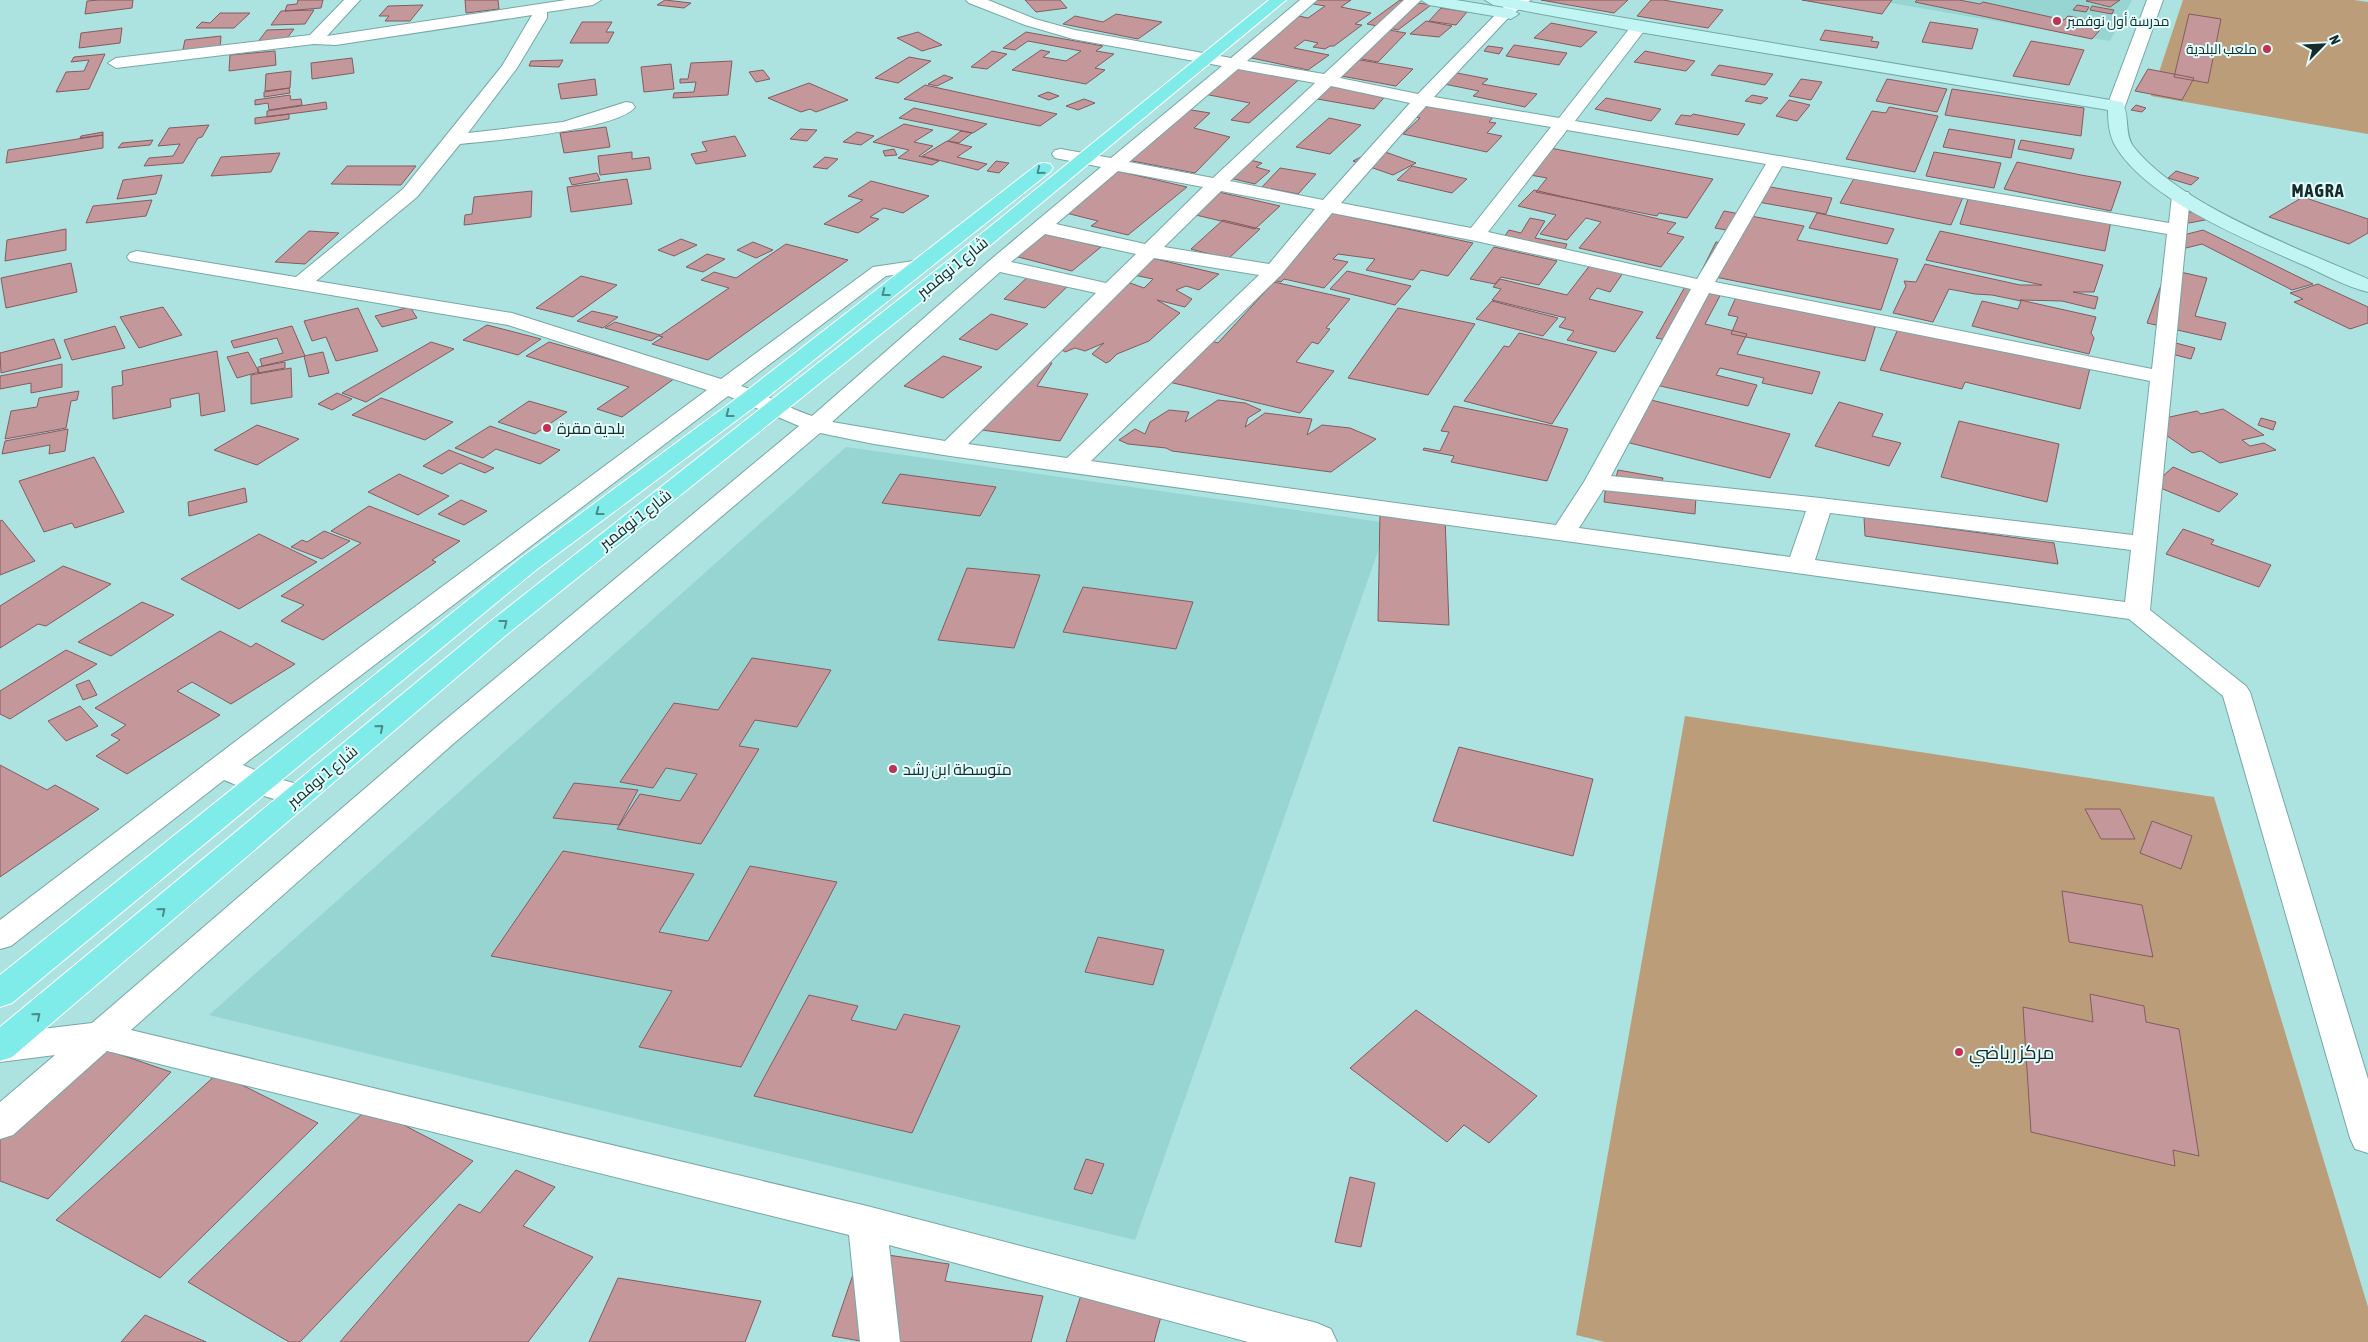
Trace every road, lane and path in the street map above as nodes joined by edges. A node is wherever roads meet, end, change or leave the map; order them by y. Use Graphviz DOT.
graph roads {
  1 [pos="352,0"];
  2 [pos="593,0"];
  3 [pos="974,0"];
  4 [pos="1257,0"];
  5 [pos="1278,0"];
  6 [pos="1309,0"];
  7 [pos="1412,0"];
  8 [pos="1429,0"];
  9 [pos="2155,0"];
  10 [pos="1509,4"];
  11 [pos="540,9"];
  12 [pos="1637,31"];
  13 [pos="315,39"];
  14 [pos="1196,56"];
  15 [pos="116,63"];
  16 [pos="1235,64"];
  17 [pos="1328,80"];
  18 [pos="1422,100"];
  19 [pos="626,106"];
  20 [pos="2116,108"];
  21 [pos="1562,124"];
  22 [pos="455,139"];
  23 [pos="1072,156"];
  24 [pos="1778,160"];
  25 [pos="1114,165"];
  26 [pos="1216,185"];
  27 [pos="2181,196"];
  28 [pos="1327,207"];
  29 [pos="1041,227"];
  30 [pos="2177,230"];
  31 [pos="1476,236"];
  32 [pos="1150,251"];
  33 [pos="137,257"];
  34 [pos="996,265"];
  35 [pos="920,266"];
  36 [pos="1274,271"];
  37 [pos="300,284"];
  38 [pos="1703,286"];
  39 [pos="2368,286"];
  40 [pos="1110,290"];
  41 [pos="2161,377"];
  42 [pos="725,388"];
  43 [pos="763,403"];
  44 [pos="814,425"];
  45 [pos="950,449"];
  46 [pos="1072,466"];
  47 [pos="1596,482"];
  48 [pos="1820,505"];
  49 [pos="1563,533"];
  50 [pos="2144,544"];
  51 [pos="1800,566"];
  52 [pos="2137,612"];
  53 [pos="349,669"];
  54 [pos="387,679"];
  55 [pos="221,767"];
  56 [pos="259,783"];
  57 [pos="300,795"];
  58 [pos="0,937"];
  59 [pos="0,994"];
  60 [pos="100,1036"];
  61 [pos="0,1048"];
  62 [pos="0,1124"];
  63 [pos="2368,1138"];
  64 [pos="867,1223"];
  65 [pos="880,1342"];
  66 [pos="1317,1342"];
  1 -- 13 [label="street"];
  2 -- 11 [label="street"];
  3 -- 14 [label="street"];
  4 -- 14 [label="main road, شارع 1 نوفمبر"];
  5 -- 14 [label="main road, شارع 1 نوفمبر"];
  6 -- 16 [label="street"];
  7 -- 17 [label="street"];
  8 -- 10 [label="street"];
  9 -- 20 [label="street"];
  10 -- 12 [label="street"];
  10 -- 18 [label="street"];
  11 -- 13 [label="street"];
  11 -- 22 [label="street"];
  12 -- 20 [label="street"];
  12 -- 21 [label="street"];
  13 -- 15 [label="street"];
  14 -- 16 [label="street"];
  14 -- 23 [label="main road, شارع 1 نوفمبر"];
  16 -- 17 [label="street"];
  16 -- 25 [label="street"];
  17 -- 18 [label="street"];
  17 -- 26 [label="street"];
  18 -- 21 [label="street"];
  18 -- 28 [label="street"];
  19 -- 22 [label="street"];
  20 -- 27 [label="street"];
  21 -- 24 [label="street"];
  21 -- 31 [label="street"];
  22 -- 37 [label="street"];
  23 -- 25 [label="street"];
  23 -- 35 [label="main road, شارع 1 نوفمبر, one-way"];
  23 -- 43 [label="main road, شارع 1 نوفمبر"];
  24 -- 30 [label="street"];
  24 -- 38 [label="street"];
  25 -- 26 [label="street"];
  25 -- 29 [label="street"];
  26 -- 28 [label="street"];
  26 -- 32 [label="street"];
  27 -- 30 [label="street"];
  27 -- 39 [label="street"];
  28 -- 31 [label="street"];
  28 -- 36 [label="street"];
  29 -- 32 [label="street"];
  29 -- 34 [label="street"];
  30 -- 41 [label="street"];
  31 -- 38 [label="street"];
  32 -- 36 [label="street"];
  32 -- 40 [label="street"];
  33 -- 37 [label="street"];
  34 -- 40 [label="street"];
  34 -- 44 [label="street"];
  35 -- 42 [label="street"];
  35 -- 43 [label="main road, شارع 1 نوفمبر, one-way"];
  36 -- 46 [label="street"];
  37 -- 42 [label="street"];
  38 -- 41 [label="street"];
  38 -- 47 [label="street"];
  40 -- 45 [label="street"];
  41 -- 50 [label="street"];
  42 -- 43 [label="street"];
  42 -- 53 [label="street"];
  43 -- 44 [label="street"];
  43 -- 54 [label="main road, شارع 1 نوفمبر, one-way"];
  57 -- 43 [label="main road, شارع 1 نوفمبر, one-way"];
  44 -- 45 [label="street"];
  44 -- 60 [label="street"];
  45 -- 46 [label="street"];
  46 -- 49 [label="street"];
  47 -- 48 [label="street"];
  47 -- 49 [label="street"];
  48 -- 50 [label="street"];
  48 -- 51 [label="street"];
  49 -- 51 [label="street"];
  50 -- 52 [label="street"];
  51 -- 52 [label="street"];
  52 -- 63 [label="street"];
  53 -- 54 [label="street"];
  53 -- 55 [label="street"];
  54 -- 56 [label="main road, شارع 1 نوفمبر"];
  55 -- 56 [label="street"];
  55 -- 58 [label="street"];
  56 -- 57 [label="street"];
  56 -- 59 [label="main road, شارع 1 نوفمبر"];
  61 -- 57 [label="main road, شارع 1 نوفمبر, one-way"];
  60 -- 61 [label="street"];
  60 -- 62 [label="street"];
  60 -- 64 [label="street"];
  64 -- 65 [label="street"];
  64 -- 66 [label="street"];
}
